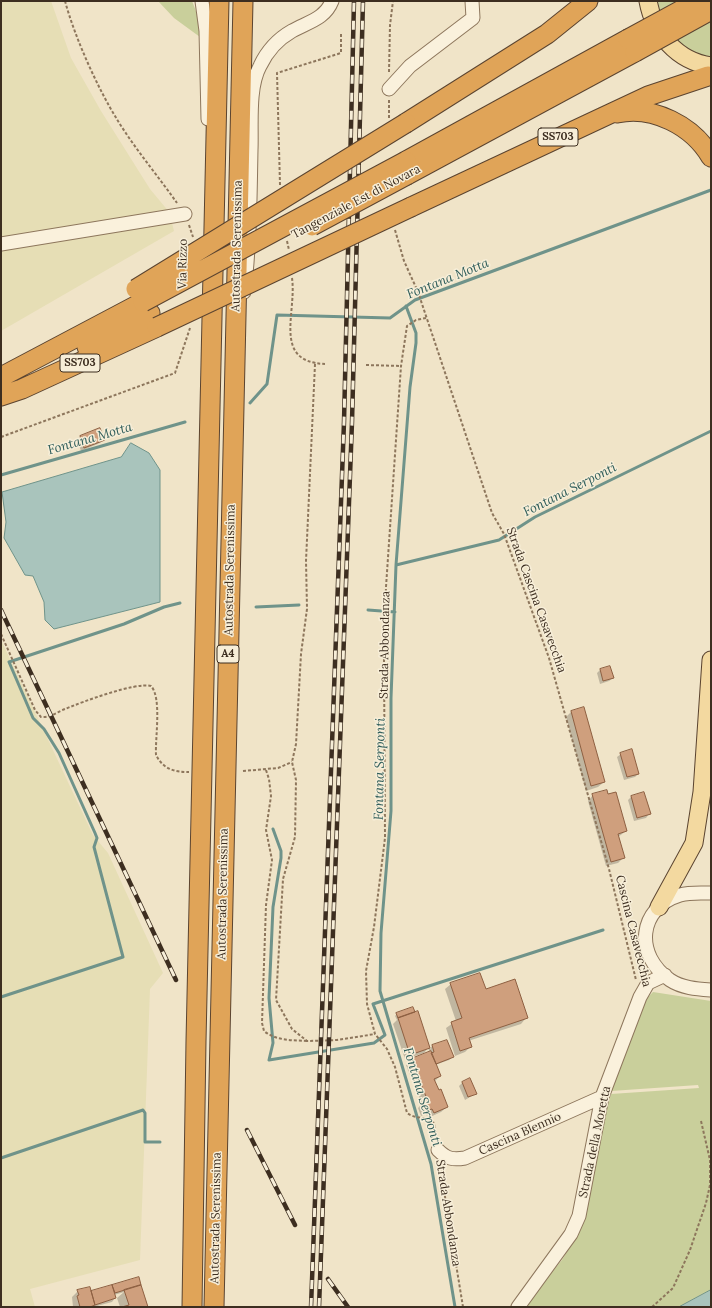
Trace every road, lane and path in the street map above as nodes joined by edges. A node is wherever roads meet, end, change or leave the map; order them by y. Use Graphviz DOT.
graph roads {
  1 [pos="66,1"];
  2 [pos="243,1"];
  3 [pos="332,1"];
  4 [pos="393,1"];
  5 [pos="472,1"];
  6 [pos="588,1"];
  7 [pos="648,1"];
  8 [pos="698,1"];
  9 [pos="205,3"];
  10 [pos="711,10"];
  11 [pos="342,34"];
  12 [pos="631,45"];
  13 [pos="708,72"];
  14 [pos="389,89"];
  15 [pos="602,116"];
  16 [pos="397,123"];
  17 [pos="711,157"];
  18 [pos="280,187"];
  19 [pos="185,214"];
  20 [pos="395,222"];
  21 [pos="1,244"];
  22 [pos="193,244"];
  23 [pos="147,308"];
  24 [pos="292,310"];
  25 [pos="426,318"];
  26 [pos="190,323"];
  27 [pos="235,361"];
  28 [pos="315,364"];
  29 [pos="325,364"];
  30 [pos="366,365"];
  31 [pos="401,366"];
  32 [pos="1,376"];
  33 [pos="1,395"];
  34 [pos="1,437"];
  35 [pos="1,634"];
  36 [pos="711,660"];
  37 [pos="292,762"];
  38 [pos="266,770"];
  39 [pos="243,771"];
  40 [pos="189,772"];
  41 [pos="608,869"];
  42 [pos="711,893"];
  43 [pos="658,907"];
  44 [pos="665,975"];
  45 [pos="711,990"];
  46 [pos="640,996"];
  47 [pos="376,1036"];
  48 [pos="307,1041"];
  49 [pos="602,1097"];
  50 [pos="701,1121"];
  51 [pos="438,1150"];
  52 [pos="192,1307"];
  53 [pos="214,1307"];
  54 [pos="463,1307"];
  55 [pos="518,1307"];
  56 [pos="652,1307"];
  1 -- 19 [label="path, Via Rizzo"];
  2 -- 27 [label="highway, Autostrada Serenissima / A4"];
  3 -- 27 [label="street"];
  4 -- 14 [label="path"];
  5 -- 14 [label="street"];
  6 -- 16 [label="highway, SS703"];
  7 -- 13 [label="main road"];
  8 -- 12 [label="highway, Tangenziale Est di Novara / SS703, bridge"];
  9 -- 52 [label="highway, Autostrada Serenissima / A4"];
  10 -- 12 [label="highway, Tangenziale Est di Novara / SS703, bridge"];
  11 -- 18 [label="path"];
  12 -- 23 [label="highway, Tangenziale Est di Novara / SS703, bridge"];
  13 -- 15 [label="highway, SS703"];
  14 -- 16 [label="path"];
  15 -- 17 [label="highway, SS703"];
  15 -- 23 [label="highway, SS703, bridge"];
  16 -- 23 [label="highway, SS703, bridge"];
  19 -- 21 [label="street"];
  19 -- 22 [label="path, Via Rizzo"];
  20 -- 25 [label="path"];
  23 -- 32 [label="highway, SS703"];
  23 -- 33 [label="highway, Tangenziale Est di Novara / SS703"];
  24 -- 28 [label="path"];
  25 -- 31 [label="path, Strada Abbondanza"];
  25 -- 41 [label="path, Strada Cascina Casavecchia"];
  26 -- 34 [label="path"];
  27 -- 53 [label="highway, Autostrada Serenissima / A4"];
  28 -- 29 [label="path"];
  28 -- 37 [label="path"];
  30 -- 31 [label="path"];
  31 -- 47 [label="path, Strada Abbondanza"];
  35 -- 40 [label="path"];
  36 -- 43 [label="main road"];
  37 -- 38 [label="path"];
  37 -- 48 [label="path"];
  38 -- 39 [label="path"];
  38 -- 48 [label="path"];
  41 -- 46 [label="path, Cascina Casavecchia"];
  42 -- 43 [label="street"];
  43 -- 44 [label="street"];
  44 -- 45 [label="street"];
  44 -- 46 [label="street, Strada della Moretta"];
  46 -- 49 [label="street, Strada della Moretta"];
  47 -- 48 [label="path"];
  47 -- 51 [label="path, Strada Abbondanza"];
  49 -- 51 [label="street, Cascina Blennio"];
  49 -- 55 [label="street, Strada della Moretta"];
  50 -- 56 [label="path"];
  51 -- 54 [label="path, Strada Abbondanza"];
}
